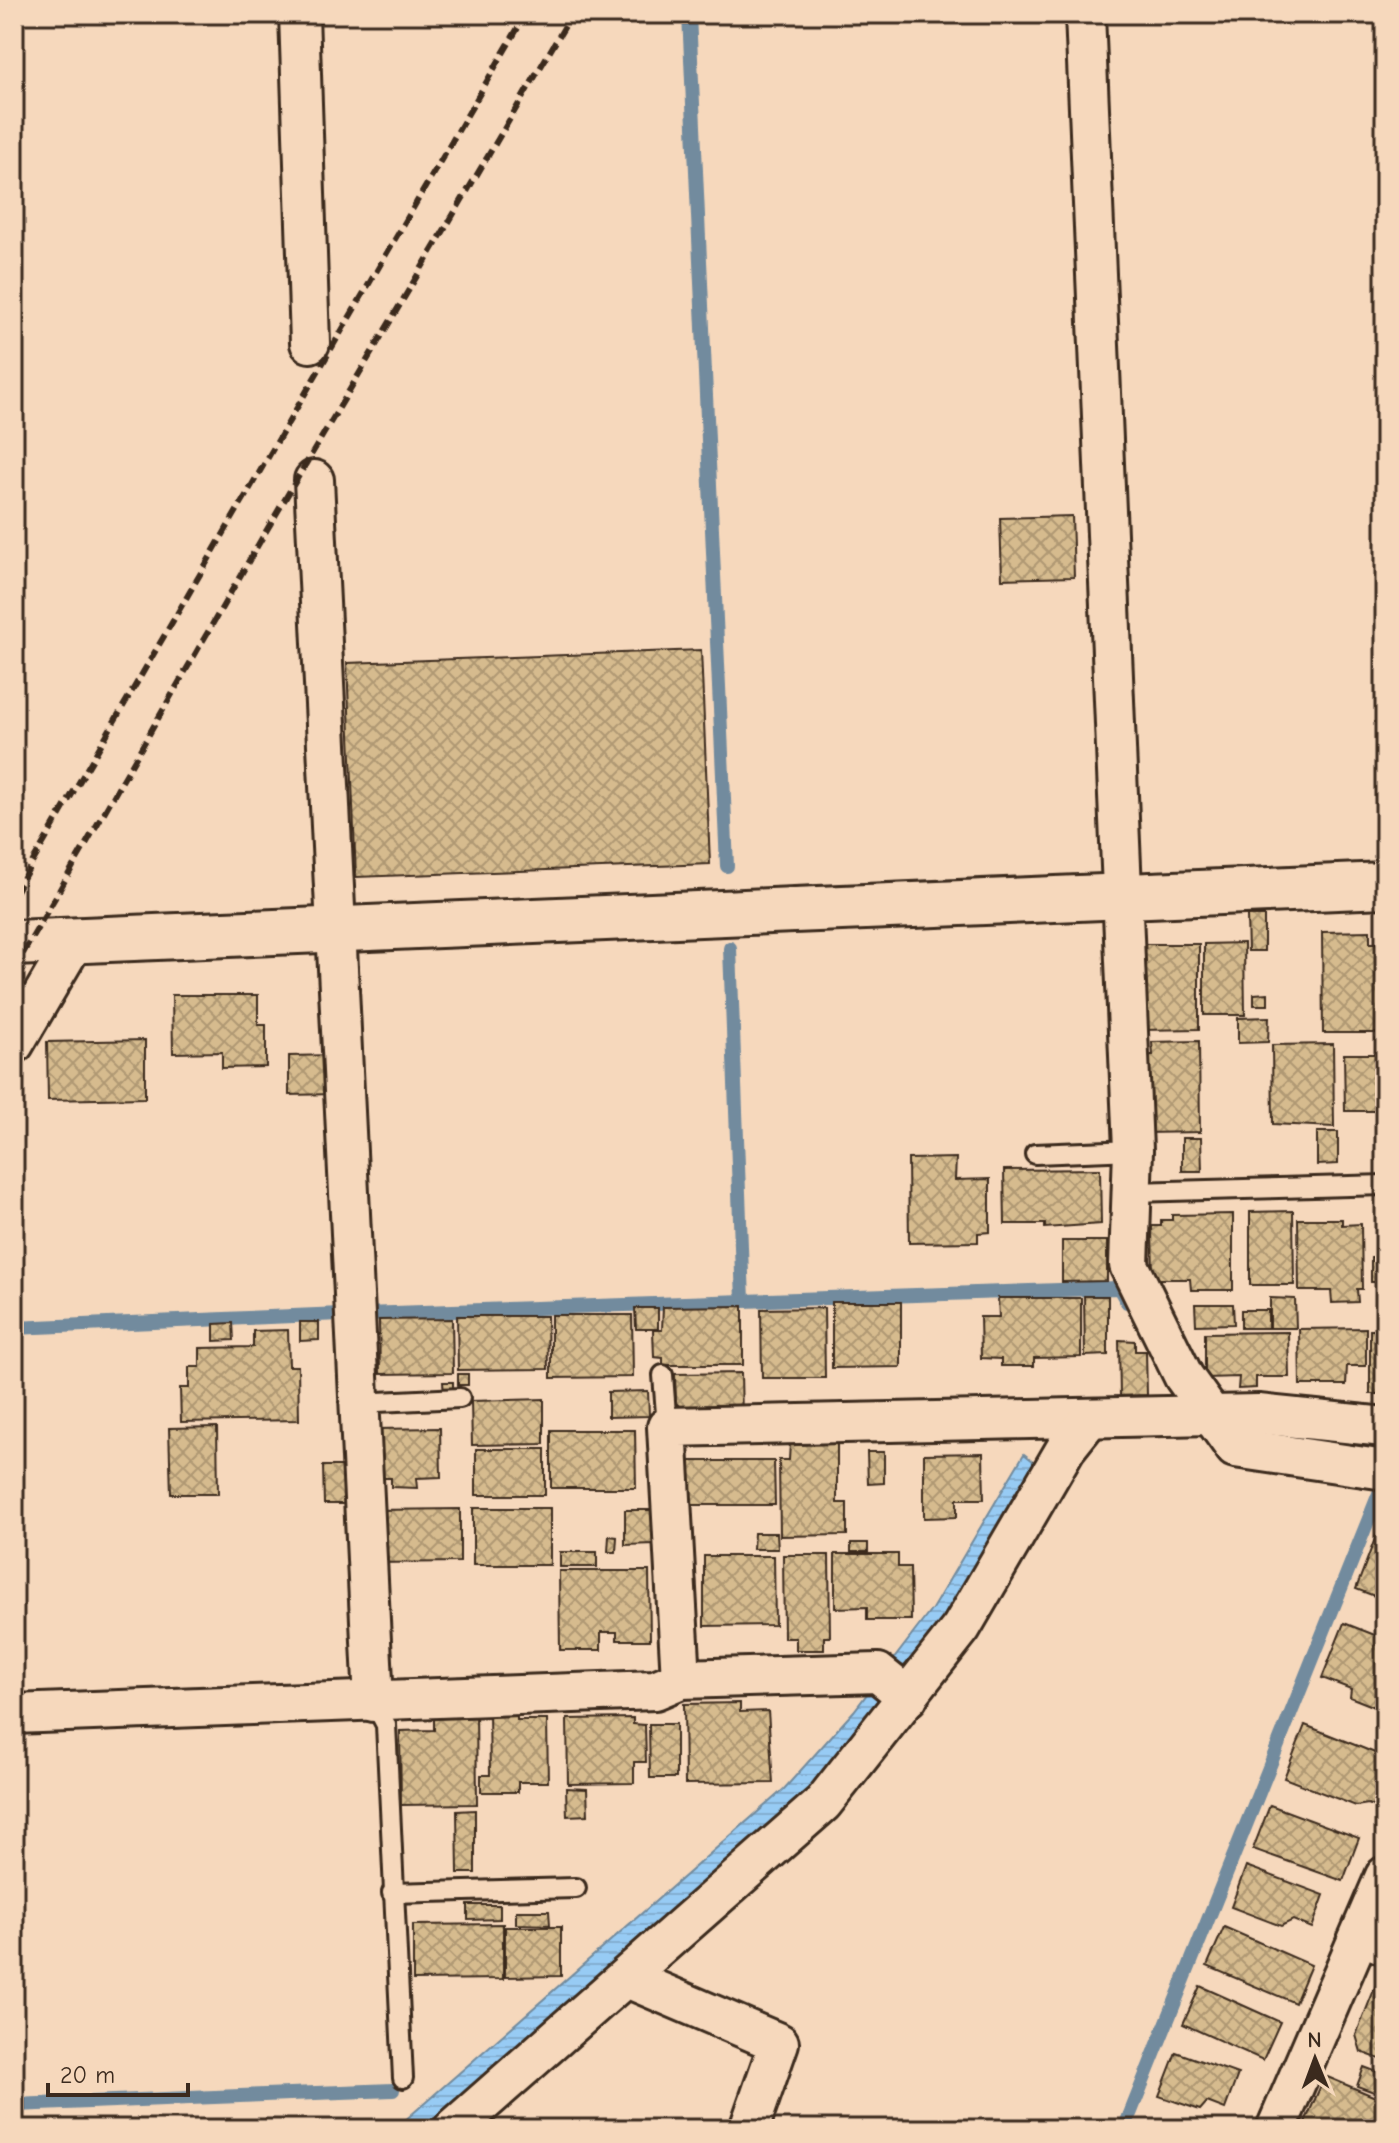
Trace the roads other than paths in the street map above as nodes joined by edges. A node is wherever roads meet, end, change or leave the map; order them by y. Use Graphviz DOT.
graph roads {
  1 [pos="299,14"];
  2 [pos="1085,14"];
  3 [pos="310,343"];
  4 [pos="314,480"];
  5 [pos="1385,885"];
  6 [pos="1123,896"];
  7 [pos="337,930"];
  8 [pos="75,940"];
  9 [pos="14,943"];
  10 [pos="14,1044"];
  11 [pos="1133,1150"];
  12 [pos="1035,1154"];
  13 [pos="1385,1185"];
  14 [pos="1133,1192"];
  15 [pos="663,1375"];
  16 [pos="460,1398"];
  17 [pos="357,1403"];
  18 [pos="1212,1415"];
  19 [pos="1090,1418"];
  20 [pos="667,1427"];
  21 [pos="1385,1427"];
  22 [pos="1385,1470"];
  23 [pos="681,1679"];
  24 [pos="908,1697"];
  25 [pos="374,1702"];
  26 [pos="14,1714"];
  27 [pos="1385,1876"];
  28 [pos="576,1888"];
  29 [pos="392,1893"];
  30 [pos="1370,1950"];
  31 [pos="627,1978"];
  32 [pos="403,2078"];
  33 [pos="453,2129"];
  34 [pos="749,2129"];
  35 [pos="1276,2129"];
  1 -- 3 [label="street"];
  2 -- 6 [label="street"];
  4 -- 7 [label="street"];
  5 -- 6 [label="street"];
  6 -- 7 [label="street"];
  6 -- 11 [label="street"];
  7 -- 8 [label="street"];
  7 -- 17 [label="street"];
  8 -- 9 [label="street"];
  8 -- 10 [label="street"];
  11 -- 12 [label="lane"];
  11 -- 14 [label="street"];
  13 -- 14 [label="lane"];
  14 -- 18 [label="street"];
  15 -- 20 [label="lane"];
  16 -- 17 [label="lane"];
  17 -- 25 [label="street"];
  18 -- 19 [label="street"];
  18 -- 21 [label="street"];
  18 -- 22 [label="street"];
  19 -- 20 [label="street"];
  19 -- 24 [label="street"];
  20 -- 23 [label="street"];
  23 -- 24 [label="street"];
  23 -- 25 [label="street"];
  24 -- 31 [label="street"];
  25 -- 26 [label="street"];
  25 -- 29 [label="lane"];
  27 -- 30 [label="street"];
  28 -- 29 [label="lane"];
  29 -- 32 [label="lane"];
  30 -- 35 [label="street"];
  31 -- 33 [label="street"];
  31 -- 34 [label="street"];
}
